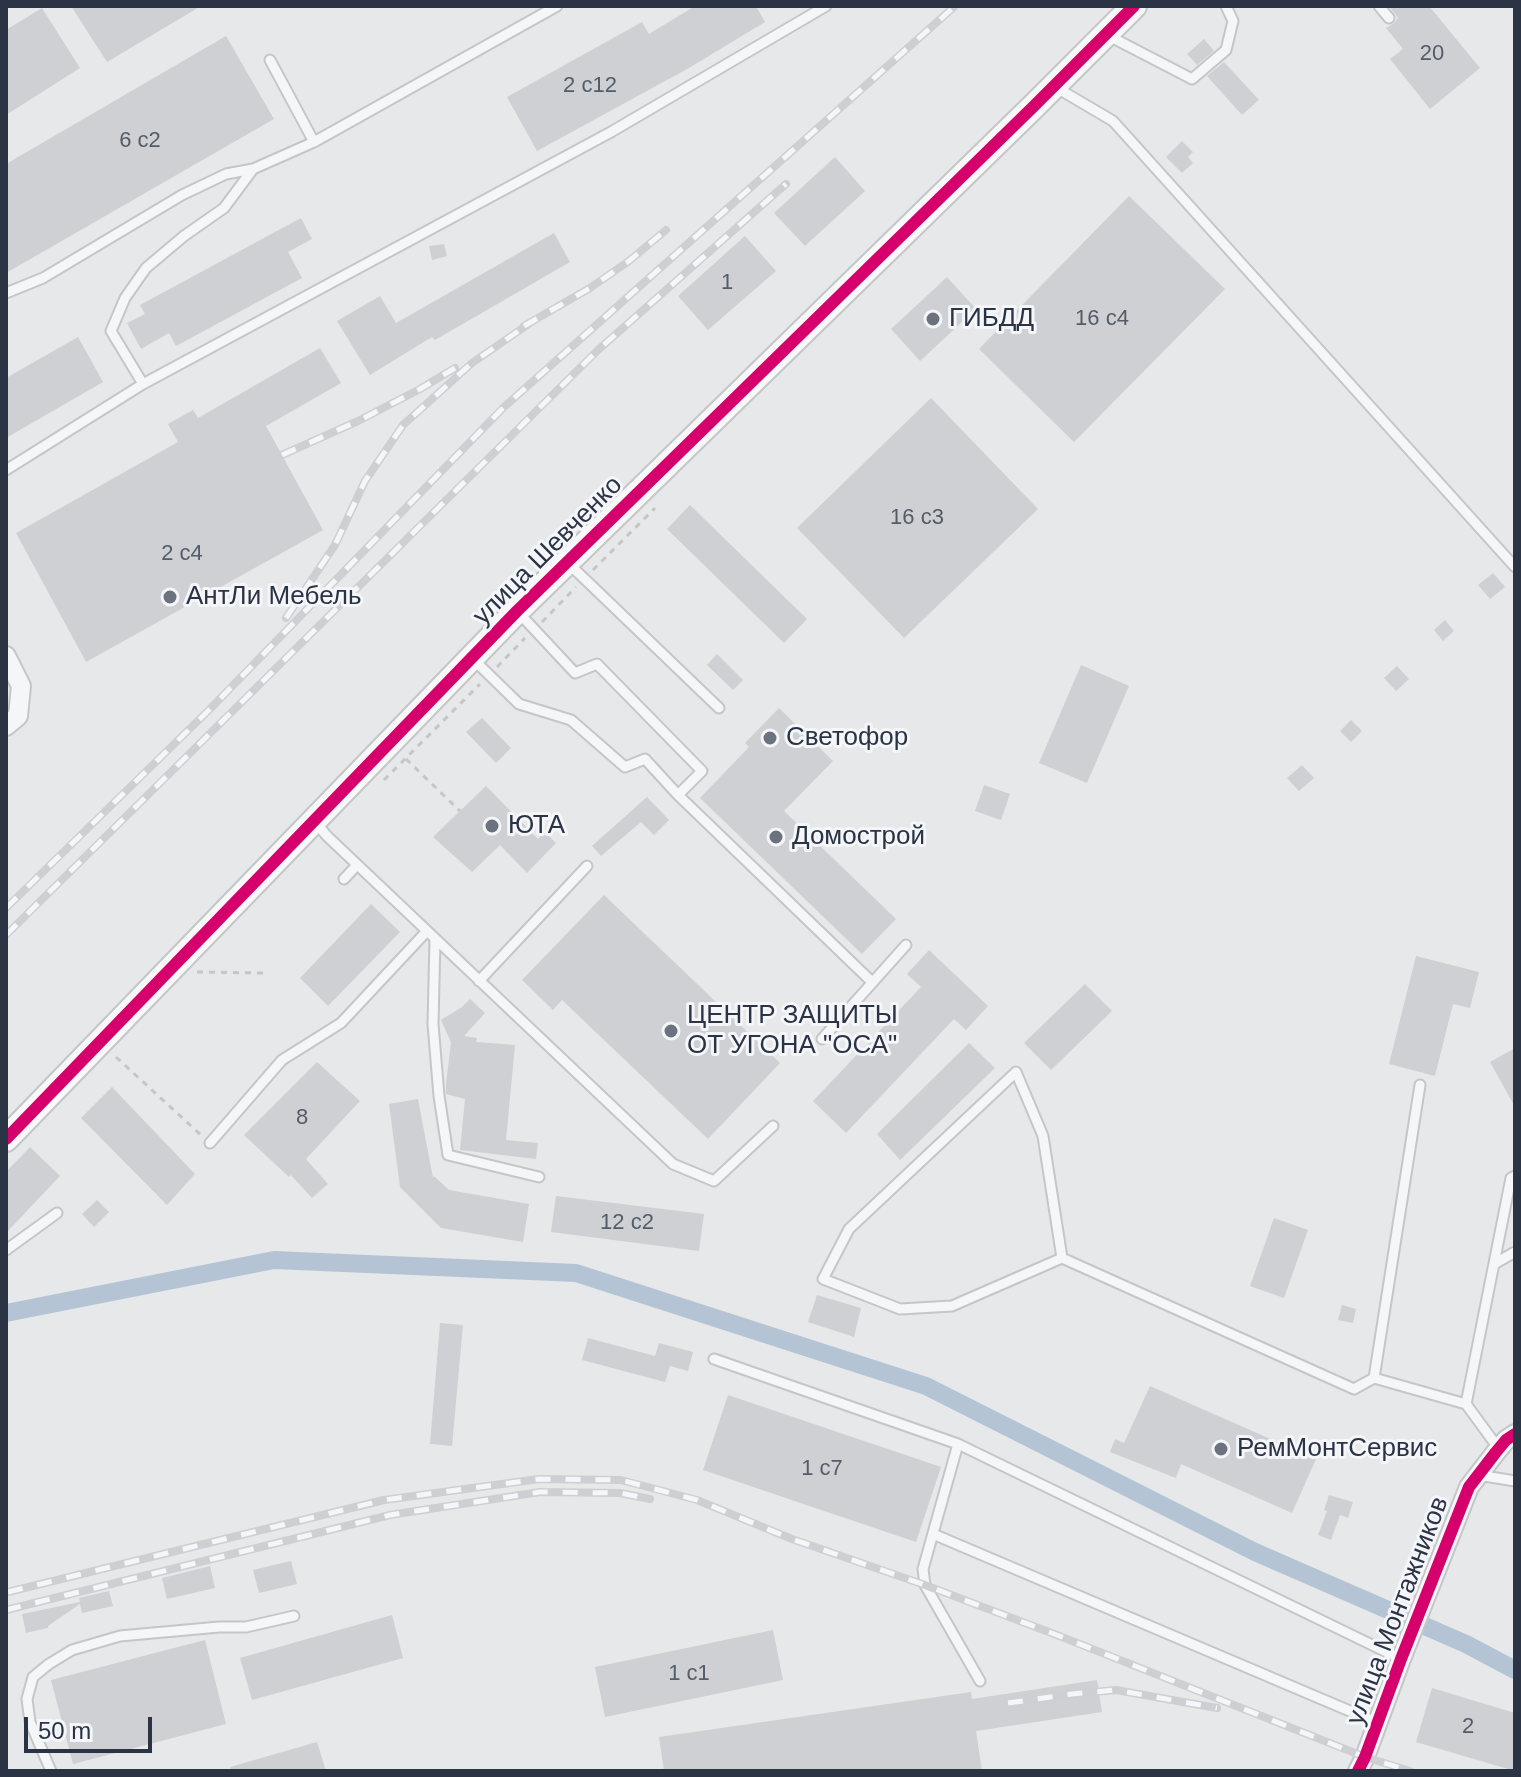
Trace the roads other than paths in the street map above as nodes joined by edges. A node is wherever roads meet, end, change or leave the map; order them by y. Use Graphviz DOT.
graph roads {
  1 [pos="557,6"];
  2 [pos="826,6"];
  3 [pos="1134,6"];
  4 [pos="1226,6"];
  5 [pos="1379,6"];
  6 [pos="1389,18"];
  7 [pos="1105,34"];
  8 [pos="270,60"];
  9 [pos="1054,87"];
  10 [pos="314,142"];
  11 [pos="253,169"];
  12 [pos="6,293"];
  13 [pos="143,384"];
  14 [pos="6,470"];
  15 [pos="1515,567"];
  16 [pos="575,570"];
  17 [pos="517,611"];
  18 [pos="6,656"];
  19 [pos="481,666"];
  20 [pos="719,708"];
  21 [pos="6,726"];
  22 [pos="678,795"];
  23 [pos="313,821"];
  24 [pos="357,865"];
  25 [pos="587,866"];
  26 [pos="344,879"];
  27 [pos="427,931"];
  28 [pos="435,939"];
  29 [pos="906,945"];
  30 [pos="479,981"];
  31 [pos="872,982"];
  32 [pos="822,1039"];
  33 [pos="1420,1085"];
  34 [pos="773,1126"];
  35 [pos="6,1139"];
  36 [pos="210,1143"];
  37 [pos="1515,1176"];
  38 [pos="539,1177"];
  39 [pos="57,1213"];
  40 [pos="6,1250"];
  41 [pos="1515,1252"];
  42 [pos="1062,1258"];
  43 [pos="1494,1264"];
  44 [pos="714,1359"];
  45 [pos="1374,1378"];
  46 [pos="1466,1404"];
  47 [pos="1515,1434"];
  48 [pos="958,1444"];
  49 [pos="1499,1449"];
  50 [pos="1478,1475"];
  51 [pos="1515,1481"];
  52 [pos="933,1534"];
  53 [pos="294,1616"];
  54 [pos="1401,1659"];
  55 [pos="980,1681"];
  56 [pos="1378,1723"];
  57 [pos="51,1771"];
  58 [pos="1358,1771"];
  1 -- 10 [label="lane"];
  2 -- 13 [label="lane"];
  3 -- 7 [label="street, улица Шевченко"];
  4 -- 7 [label="lane"];
  5 -- 6 [label="lane"];
  7 -- 9 [label="street, улица Шевченко"];
  8 -- 10 [label="lane"];
  9 -- 15 [label="lane"];
  9 -- 16 [label="street, улица Шевченко"];
  10 -- 11 [label="lane"];
  11 -- 12 [label="lane"];
  11 -- 13 [label="lane"];
  13 -- 14 [label="lane"];
  16 -- 17 [label="street, улица Шевченко"];
  16 -- 20 [label="lane"];
  17 -- 19 [label="street, улица Шевченко"];
  17 -- 22 [label="lane"];
  18 -- 21 [label="street"];
  19 -- 22 [label="lane"];
  19 -- 23 [label="street, улица Шевченко"];
  22 -- 31 [label="lane"];
  23 -- 24 [label="lane"];
  23 -- 35 [label="street, улица Шевченко"];
  24 -- 26 [label="lane"];
  24 -- 27 [label="lane"];
  25 -- 30 [label="lane"];
  27 -- 28 [label="lane"];
  27 -- 36 [label="lane"];
  28 -- 30 [label="lane"];
  28 -- 38 [label="lane"];
  29 -- 31 [label="lane"];
  30 -- 34 [label="lane"];
  31 -- 32 [label="lane"];
  33 -- 45 [label="lane"];
  37 -- 43 [label="lane"];
  39 -- 40 [label="lane"];
  41 -- 43 [label="lane"];
  42 -- 42 [label="lane"];
  42 -- 45 [label="lane"];
  43 -- 46 [label="lane"];
  44 -- 48 [label="lane"];
  45 -- 46 [label="lane"];
  46 -- 49 [label="lane"];
  47 -- 49 [label="street, улица Монтажников"];
  48 -- 52 [label="lane"];
  48 -- 54 [label="lane"];
  49 -- 50 [label="street, улица Монтажников"];
  50 -- 51 [label="lane"];
  50 -- 54 [label="street, улица Монтажников"];
  52 -- 55 [label="lane"];
  52 -- 56 [label="lane"];
  53 -- 57 [label="lane"];
  54 -- 56 [label="street, улица Монтажников"];
  56 -- 58 [label="street, улица Монтажников"];
}
